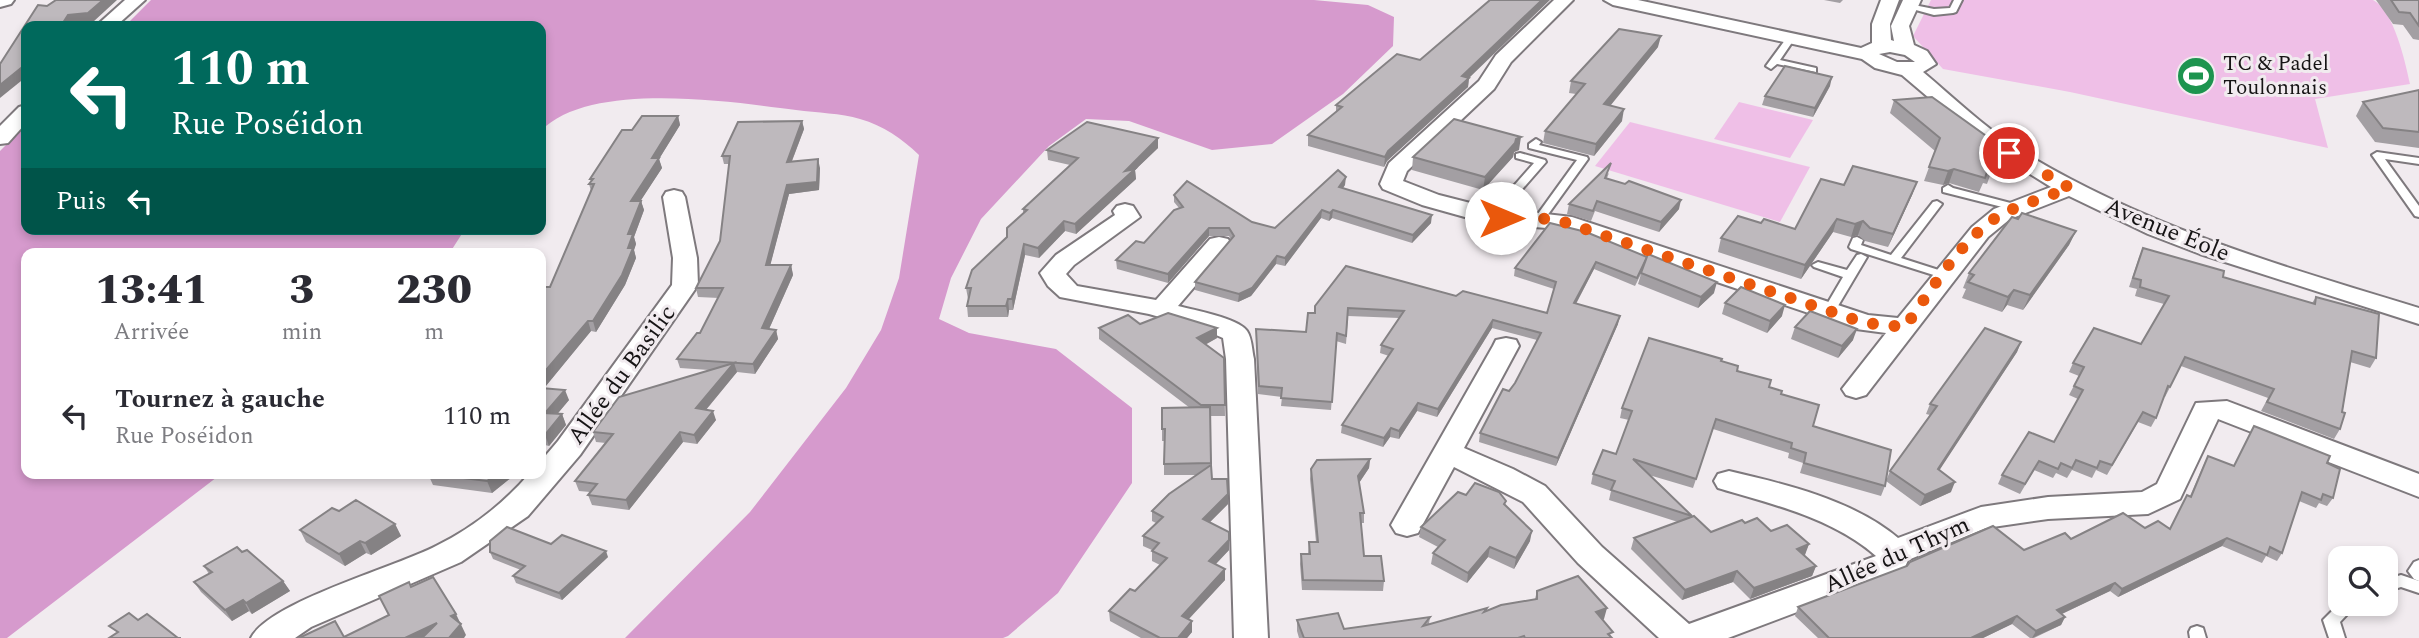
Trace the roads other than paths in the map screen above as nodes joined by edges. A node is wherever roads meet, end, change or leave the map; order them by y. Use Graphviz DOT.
graph roads {
  1 [pos="5,0"];
  2 [pos="136,0"];
  3 [pos="1564,0"];
  4 [pos="1614,0"];
  5 [pos="1890,0"];
  6 [pos="1958,0"];
  7 [pos="0,2"];
  8 [pos="1910,4"];
  9 [pos="111,21"];
  10 [pos="1791,38"];
  11 [pos="1875,50"];
  12 [pos="1906,59"];
  13 [pos="1773,63"];
  14 [pos="1813,70"];
  15 [pos="1487,85"];
  16 [pos="21,116"];
  17 [pos="0,138"];
  18 [pos="1536,142"];
  19 [pos="1520,156"];
  20 [pos="2419,161"];
  21 [pos="1948,188"];
  22 [pos="2070,188"];
  23 [pos="674,197"];
  24 [pos="1937,204"];
  25 [pos="2018,208"];
  26 [pos="1125,211"];
  27 [pos="2419,214"];
  28 [pos="1493,216"];
  29 [pos="1540,218"];
  30 [pos="1857,240"];
  31 [pos="1219,244"];
  32 [pos="1861,257"];
  33 [pos="1894,259"];
  34 [pos="1818,265"];
  35 [pos="1850,275"];
  36 [pos="1944,275"];
  37 [pos="1162,309"];
  38 [pos="1829,311"];
  39 [pos="2419,316"];
  40 [pos="1905,327"];
  41 [pos="1506,346"];
  42 [pos="1856,389"];
  43 [pos="1449,453"];
  44 [pos="546,475"];
  45 [pos="542,479"];
  46 [pos="1728,481"];
  47 [pos="2419,486"];
  48 [pos="1407,525"];
  49 [pos="1894,553"];
  50 [pos="2419,566"];
  51 [pos="2419,575"];
  52 [pos="2398,582"];
  53 [pos="2419,587"];
  54 [pos="2336,616"];
  55 [pos="268,638"];
  56 [pos="1251,638"];
  57 [pos="1682,638"];
  58 [pos="1690,638"];
  59 [pos="2337,638"];
  1 -- 7 [label="street"];
  2 -- 9 [label="street"];
  3 -- 15 [label="street"];
  4 -- 10 [label="street"];
  5 -- 11 [label="street"];
  6 -- 8 [label="lane"];
  8 -- 12 [label="street"];
  10 -- 11 [label="street"];
  10 -- 13 [label="lane"];
  11 -- 12 [label="street"];
  12 -- 22 [label="street, Avenue Éole"];
  13 -- 14 [label="lane"];
  15 -- 28 [label="street"];
  16 -- 17 [label="street"];
  18 -- 29 [label="lane"];
  19 -- 28 [label="lane"];
  20 -- 27 [label="lane"];
  21 -- 25 [label="lane"];
  22 -- 25 [label="street"];
  22 -- 39 [label="street, Avenue Éole"];
  23 -- 44 [label="street, Allée du Basilic"];
  24 -- 33 [label="lane"];
  25 -- 36 [label="street"];
  26 -- 37 [label="street"];
  28 -- 29 [label="street"];
  29 -- 38 [label="street"];
  30 -- 33 [label="lane"];
  31 -- 37 [label="street"];
  32 -- 35 [label="lane"];
  33 -- 36 [label="lane"];
  34 -- 35 [label="lane"];
  35 -- 38 [label="lane"];
  36 -- 40 [label="street"];
  37 -- 56 [label="street"];
  38 -- 40 [label="street"];
  40 -- 42 [label="street"];
  41 -- 43 [label="street"];
  43 -- 48 [label="street"];
  43 -- 57 [label="street"];
  45 -- 55 [label="street, Allée du Basilic"];
  46 -- 49 [label="street"];
  47 -- 49 [label="street, Allée du Thym"];
  49 -- 58 [label="street, Allée du Thym"];
  50 -- 51 [label="lane"];
  52 -- 53 [label="lane"];
  54 -- 59 [label="lane"];
}
